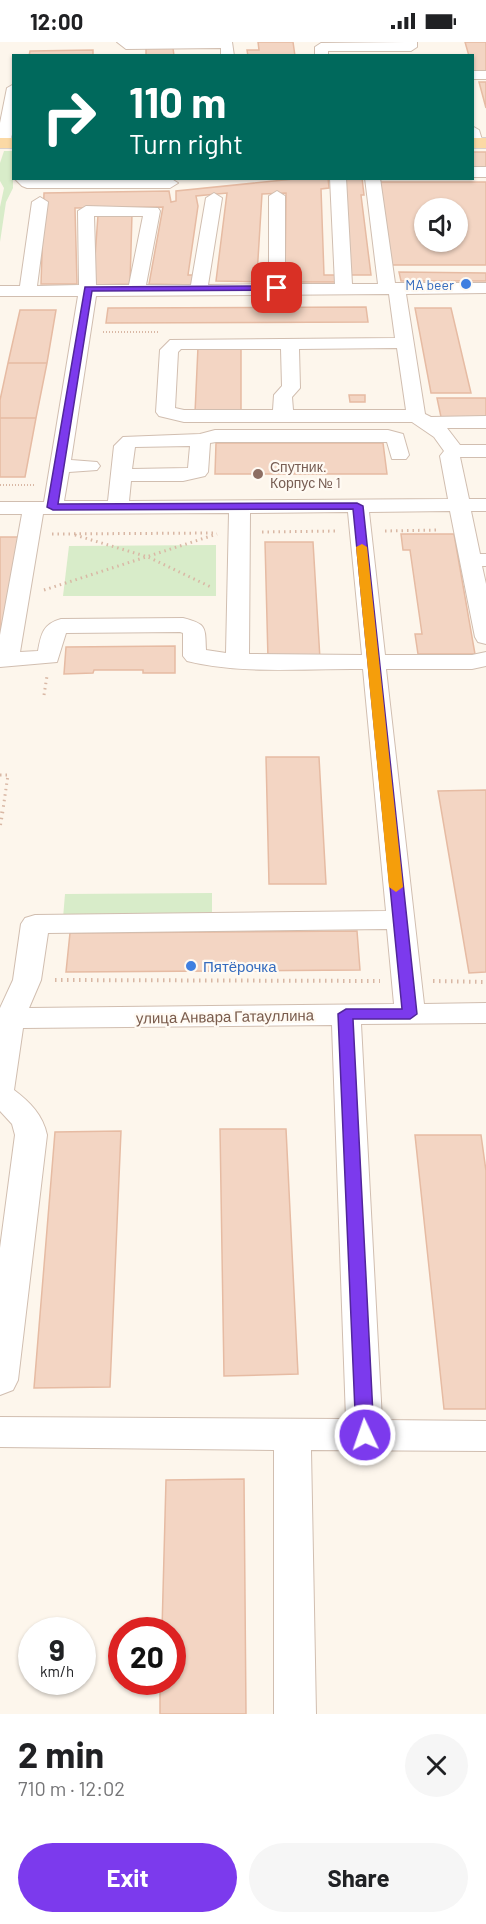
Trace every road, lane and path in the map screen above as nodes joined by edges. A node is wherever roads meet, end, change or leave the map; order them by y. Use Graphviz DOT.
graph roads {
  1 [pos="412,48"];
  2 [pos="129,50"];
  3 [pos="228,54"];
  4 [pos="322,54"];
  5 [pos="12,99"];
  6 [pos="4,143"];
  7 [pos="23,180"];
  8 [pos="338,180"];
  9 [pos="372,180"];
  10 [pos="170,183"];
  11 [pos="277,196"];
  12 [pos="213,198"];
  13 [pos="39,202"];
  14 [pos="391,279"];
  15 [pos="277,288"];
  16 [pos="344,288"];
  17 [pos="486,288"];
  18 [pos="28,289"];
  19 [pos="88,289"];
  20 [pos="137,289"];
  21 [pos="199,289"];
  22 [pos="1,290"];
  23 [pos="290,343"];
  24 [pos="406,343"];
  25 [pos="283,416"];
  26 [pos="423,419"];
  27 [pos="486,422"];
  28 [pos="200,440"];
  29 [pos="454,451"];
  30 [pos="486,451"];
  31 [pos="399,455"];
  32 [pos="59,466"];
  33 [pos="90,466"];
  34 [pos="121,475"];
  35 [pos="486,505"];
  36 [pos="240,506"];
  37 [pos="357,506"];
  38 [pos="459,506"];
  39 [pos="43,507"];
  40 [pos="118,507"];
  41 [pos="0,508"];
  42 [pos="222,532"];
  43 [pos="71,534"];
  44 [pos="148,557"];
  45 [pos="478,560"];
  46 [pos="18,599"];
  47 [pos="238,601"];
  48 [pos="486,637"];
  49 [pos="486,659"];
  50 [pos="4,660"];
  51 [pos="237,661"];
  52 [pos="373,662"];
  53 [pos="0,776"];
  54 [pos="0,825"];
  55 [pos="399,920"];
  56 [pos="27,980"];
  57 [pos="405,981"];
  58 [pos="486,982"];
  59 [pos="486,1013"];
  60 [pos="346,1014"];
  61 [pos="410,1014"];
  62 [pos="5,1018"];
  63 [pos="0,1088"];
  64 [pos="0,1095"];
  65 [pos="0,1380"];
  66 [pos="0,1432"];
  67 [pos="292,1434"];
  68 [pos="365,1435"];
  69 [pos="486,1436"];
  70 [pos="296,1714"];
  1 -- 4 [label="street"];
  2 -- 3 [label="street"];
  5 -- 6 [label="street"];
  7 -- 10 [label="street"];
  8 -- 16 [label="street"];
  9 -- 14 [label="street"];
  11 -- 15 [label="street"];
  12 -- 21 [label="street"];
  13 -- 18 [label="street"];
  14 -- 16 [label="street"];
  14 -- 17 [label="street"];
  14 -- 24 [label="street"];
  15 -- 16 [label="street"];
  15 -- 21 [label="street"];
  18 -- 19 [label="street"];
  18 -- 22 [label="street"];
  19 -- 20 [label="street"];
  19 -- 20 [label="street"];
  19 -- 32 [label="street"];
  20 -- 21 [label="street"];
  23 -- 24 [label="street"];
  23 -- 25 [label="street"];
  23 -- 25 [label="street"];
  24 -- 26 [label="street"];
  25 -- 26 [label="street"];
  26 -- 27 [label="street"];
  26 -- 29 [label="street"];
  28 -- 31 [label="street"];
  28 -- 34 [label="street"];
  28 -- 34 [label="street"];
  29 -- 30 [label="street"];
  29 -- 38 [label="street"];
  32 -- 33 [label="street"];
  32 -- 39 [label="street"];
  34 -- 40 [label="street"];
  35 -- 38 [label="street"];
  36 -- 37 [label="street"];
  36 -- 40 [label="street"];
  36 -- 47 [label="street"];
  37 -- 38 [label="street"];
  37 -- 52 [label="street"];
  38 -- 45 [label="street"];
  39 -- 40 [label="street"];
  39 -- 41 [label="street"];
  39 -- 46 [label="street"];
  42 -- 44 [label="path"];
  43 -- 44 [label="path"];
  44 -- 46 [label="path"];
  44 -- 47 [label="path"];
  45 -- 48 [label="street"];
  46 -- 50 [label="street"];
  47 -- 51 [label="street"];
  49 -- 52 [label="street"];
  50 -- 51 [label="street"];
  51 -- 52 [label="street"];
  52 -- 55 [label="street"];
  53 -- 54 [label="path"];
  55 -- 56 [label="street"];
  55 -- 57 [label="street"];
  56 -- 57 [label="path"];
  56 -- 62 [label="street"];
  57 -- 58 [label="path"];
  57 -- 61 [label="street"];
  59 -- 61 [label="street, улица Анвара Гатауллина"];
  60 -- 61 [label="street, улица Анвара Гатауллина"];
  60 -- 62 [label="street, улица Анвара Гатауллина"];
  60 -- 68 [label="street"];
  62 -- 63 [label="street"];
  64 -- 65 [label="street"];
  66 -- 67 [label="street"];
  67 -- 68 [label="street"];
  67 -- 70 [label="street"];
  68 -- 69 [label="street"];
}
